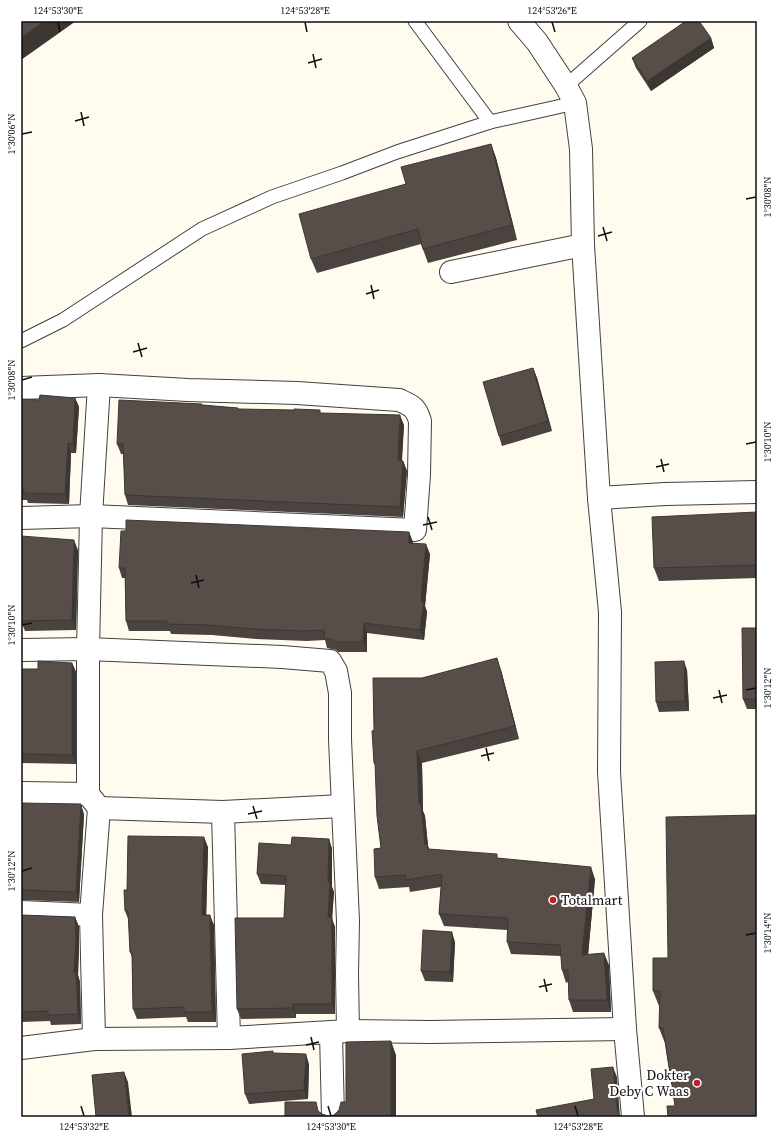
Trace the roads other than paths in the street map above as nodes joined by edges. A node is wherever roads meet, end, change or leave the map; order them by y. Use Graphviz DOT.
graph roads {
  1 [pos="415,21"];
  2 [pos="519,21"];
  3 [pos="640,21"];
  4 [pos="571,94"];
  5 [pos="490,122"];
  6 [pos="583,245"];
  7 [pos="451,272"];
  8 [pos="21,341"];
  9 [pos="99,385"];
  10 [pos="21,388"];
  11 [pos="757,492"];
  12 [pos="599,498"];
  13 [pos="91,516"];
  14 [pos="21,518"];
  15 [pos="88,649"];
  16 [pos="21,650"];
  17 [pos="21,793"];
  18 [pos="94,801"];
  19 [pos="342,806"];
  20 [pos="223,812"];
  21 [pos="21,912"];
  22 [pos="91,914"];
  23 [pos="625,1029"];
  24 [pos="340,1032"];
  25 [pos="229,1038"];
  26 [pos="94,1039"];
  27 [pos="21,1048"];
  28 [pos="332,1117"];
  29 [pos="633,1117"];
  1 -- 5 [label="lane"];
  2 -- 4 [label="street"];
  3 -- 4 [label="lane"];
  4 -- 5 [label="lane"];
  4 -- 6 [label="street"];
  5 -- 8 [label="lane"];
  6 -- 7 [label="street"];
  6 -- 12 [label="street"];
  9 -- 10 [label="street"];
  9 -- 13 [label="street"];
  9 -- 13 [label="street"];
  11 -- 12 [label="street"];
  12 -- 23 [label="street"];
  13 -- 14 [label="street"];
  13 -- 15 [label="street"];
  15 -- 16 [label="street"];
  15 -- 18 [label="street"];
  15 -- 19 [label="street"];
  17 -- 18 [label="street"];
  18 -- 20 [label="street"];
  18 -- 22 [label="street"];
  19 -- 20 [label="street"];
  19 -- 24 [label="street"];
  20 -- 25 [label="street"];
  21 -- 22 [label="street"];
  22 -- 26 [label="street"];
  23 -- 24 [label="street"];
  23 -- 29 [label="street"];
  24 -- 25 [label="street"];
  24 -- 28 [label="street"];
  25 -- 26 [label="street"];
  26 -- 27 [label="street"];
}
